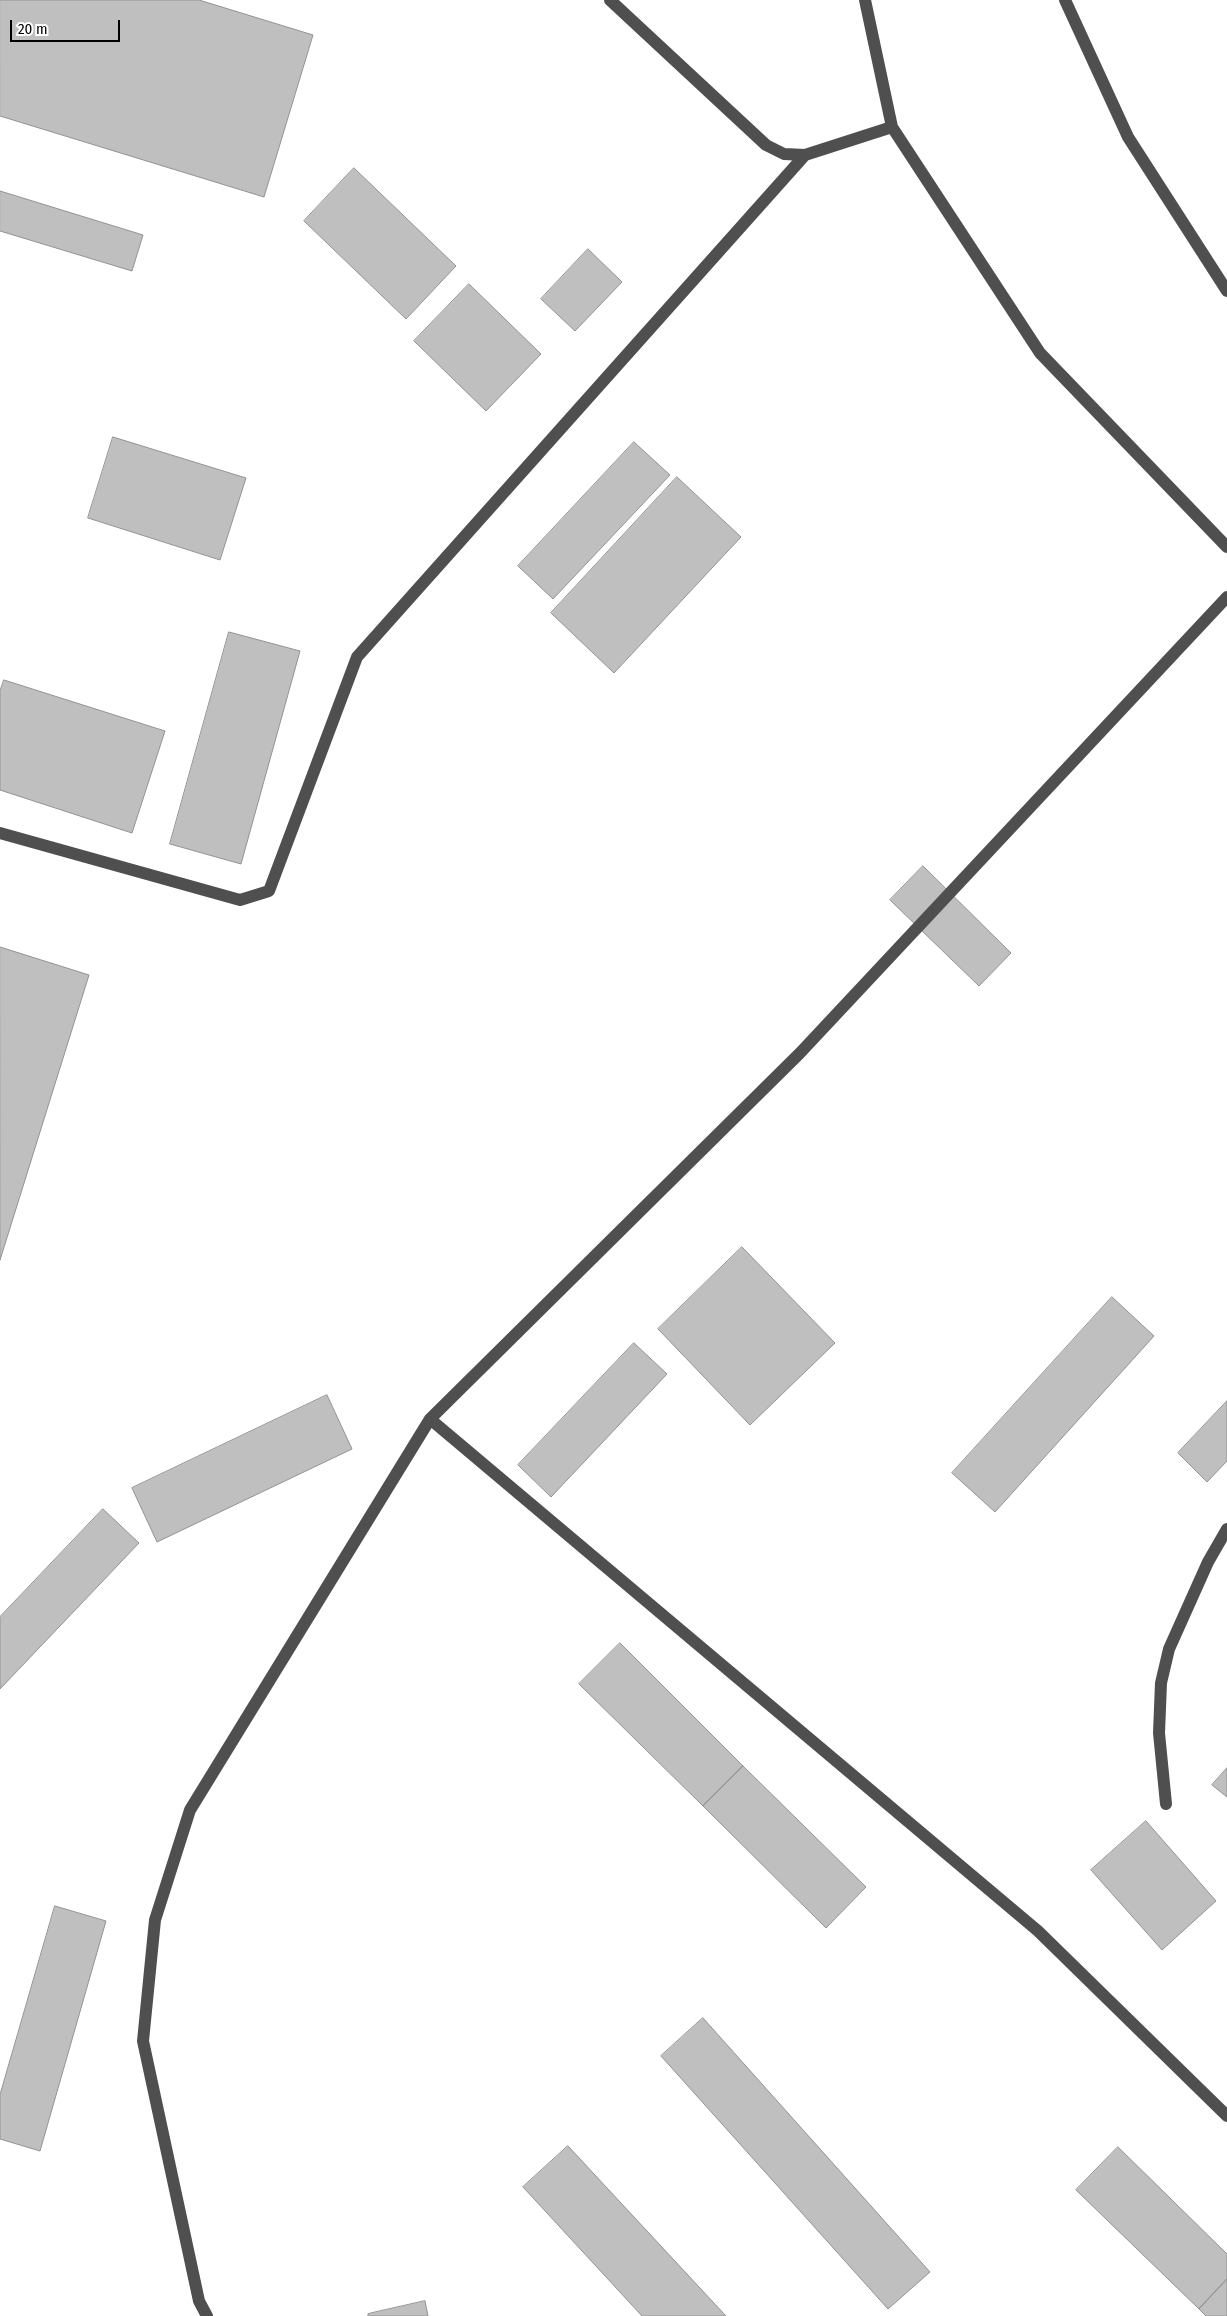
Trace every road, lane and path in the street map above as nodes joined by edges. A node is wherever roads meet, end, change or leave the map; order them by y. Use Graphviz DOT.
graph roads {
  1 [pos="610,0"];
  2 [pos="865,0"];
  3 [pos="1065,0"];
  4 [pos="892,127"];
  5 [pos="805,155"];
  6 [pos="1227,291"];
  7 [pos="1227,547"];
  8 [pos="1227,597"];
  9 [pos="0,833"];
  10 [pos="430,1419"];
  11 [pos="1227,1529"];
  12 [pos="1166,1804"];
  13 [pos="1227,2116"];
  14 [pos="207,2316"];
  1 -- 5 [label="street"];
  2 -- 4 [label="street"];
  3 -- 6 [label="street"];
  4 -- 5 [label="street"];
  4 -- 7 [label="street"];
  5 -- 9 [label="street"];
  8 -- 10 [label="street"];
  10 -- 13 [label="street"];
  10 -- 14 [label="street"];
  11 -- 12 [label="street"];
}
